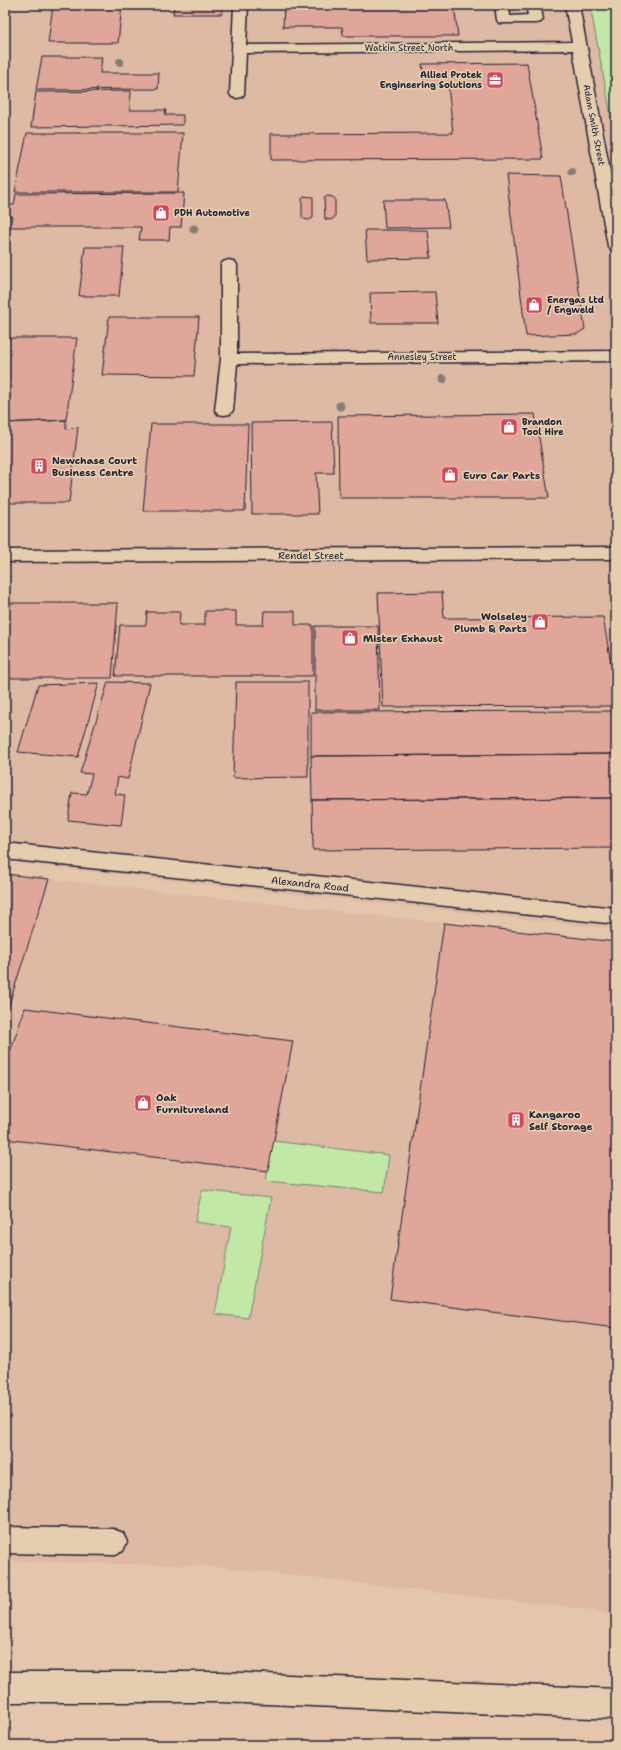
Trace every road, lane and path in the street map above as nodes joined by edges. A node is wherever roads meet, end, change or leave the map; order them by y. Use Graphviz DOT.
graph roads {
  1 [pos="241,5"];
  2 [pos="502,5"];
  3 [pos="534,5"];
  4 [pos="572,5"];
  5 [pos="579,46"];
  6 [pos="239,49"];
  7 [pos="237,94"];
  8 [pos="616,246"];
  9 [pos="229,265"];
  10 [pos="616,356"];
  11 [pos="229,359"];
  12 [pos="224,410"];
  13 [pos="616,553"];
  14 [pos="5,556"];
  15 [pos="5,851"];
  16 [pos="616,916"];
  17 [pos="5,1540"];
  18 [pos="113,1542"];
  19 [pos="5,1687"];
  20 [pos="616,1704"];
  1 -- 6 [label="street"];
  2 -- 3 [label="street"];
  4 -- 5 [label="street, Adam Smith Street"];
  5 -- 6 [label="street, Watkin Street North"];
  5 -- 8 [label="street, Adam Smith Street"];
  6 -- 7 [label="street"];
  9 -- 11 [label="street"];
  10 -- 11 [label="street, Annesley Street"];
  11 -- 12 [label="street"];
  13 -- 14 [label="street, Rendel Street"];
  15 -- 16 [label="street, Alexandra Road"];
  17 -- 18 [label="street"];
  19 -- 20 [label="street"];
}
